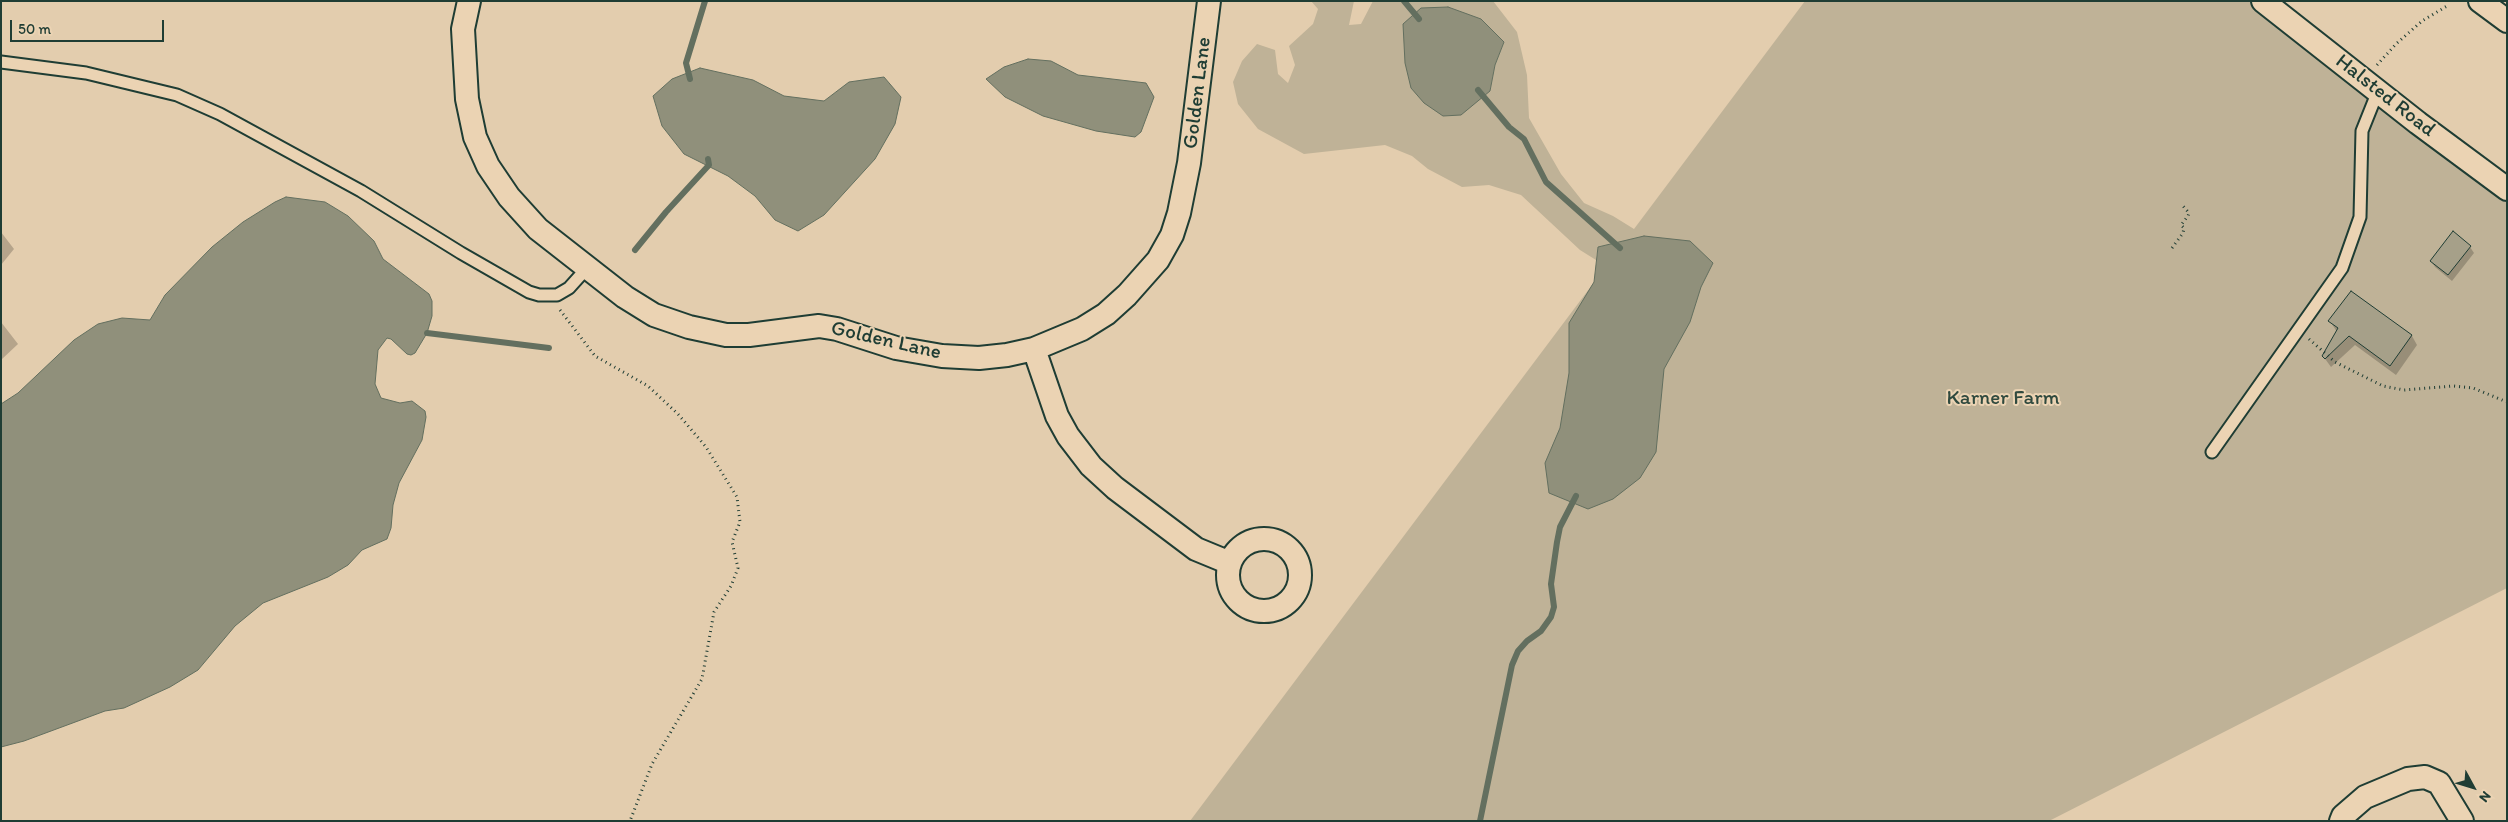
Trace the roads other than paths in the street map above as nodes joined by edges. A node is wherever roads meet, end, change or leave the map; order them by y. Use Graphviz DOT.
graph roads {
  1 [pos="469,1"];
  2 [pos="1210,1"];
  3 [pos="2263,1"];
  4 [pos="2480,1"];
  5 [pos="2507,21"];
  6 [pos="1,62"];
  7 [pos="2371,85"];
  8 [pos="2507,189"];
  9 [pos="587,268"];
  10 [pos="1034,349"];
  11 [pos="2212,452"];
  12 [pos="1230,563"];
  13 [pos="2341,821"];
  14 [pos="2462,821"];
  1 -- 9 [label="street, Golden Lane"];
  2 -- 10 [label="street, Golden Lane"];
  3 -- 7 [label="street, Halsted Road"];
  4 -- 5 [label="street"];
  6 -- 9 [label="lane"];
  7 -- 8 [label="street, Halsted Road"];
  7 -- 11 [label="lane"];
  9 -- 10 [label="street, Golden Lane"];
  10 -- 12 [label="street"];
  13 -- 14 [label="street"];
}
